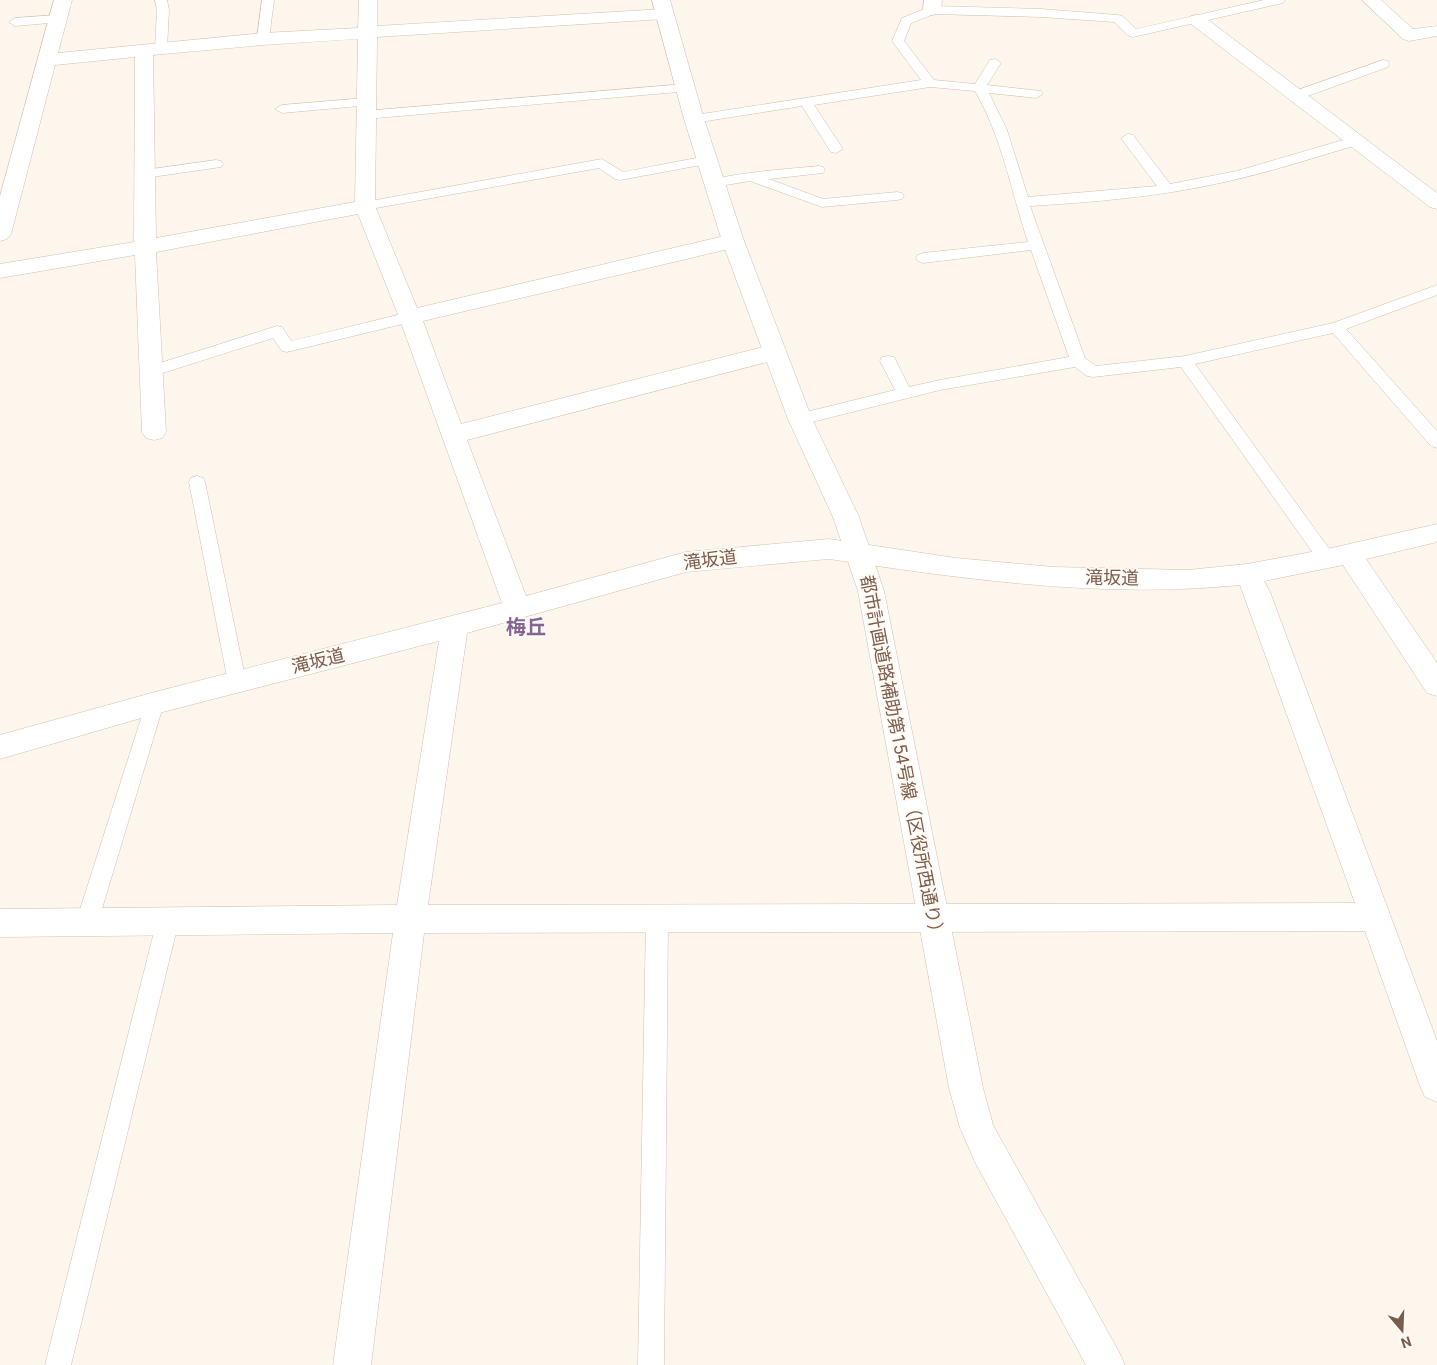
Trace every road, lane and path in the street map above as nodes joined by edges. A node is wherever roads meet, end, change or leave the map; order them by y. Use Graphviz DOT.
graph roads {
  1 [pos="63,0"];
  2 [pos="161,0"];
  3 [pos="268,0"];
  4 [pos="368,0"];
  5 [pos="1216,0"];
  6 [pos="1279,0"];
  7 [pos="1371,0"];
  8 [pos="932,5"];
  9 [pos="662,7"];
  10 [pos="1228,11"];
  11 [pos="58,19"];
  12 [pos="1197,20"];
  13 [pos="15,22"];
  14 [pos="367,32"];
  15 [pos="1437,32"];
  16 [pos="263,39"];
  17 [pos="152,50"];
  18 [pos="46,60"];
  19 [pos="995,63"];
  20 [pos="1383,64"];
  21 [pos="930,83"];
  22 [pos="686,88"];
  23 [pos="979,88"];
  24 [pos="1036,94"];
  25 [pos="1297,94"];
  26 [pos="806,102"];
  27 [pos="282,109"];
  28 [pos="365,109"];
  29 [pos="694,119"];
  30 [pos="1128,138"];
  31 [pos="1355,141"];
  32 [pos="836,150"];
  33 [pos="707,160"];
  34 [pos="216,164"];
  35 [pos="818,170"];
  36 [pos="145,174"];
  37 [pos="751,177"];
  38 [pos="714,183"];
  39 [pos="1166,189"];
  40 [pos="898,196"];
  41 [pos="1022,202"];
  42 [pos="1437,203"];
  43 [pos="365,206"];
  44 [pos="0,234"];
  45 [pos="734,241"];
  46 [pos="1037,245"];
  47 [pos="145,247"];
  48 [pos="923,258"];
  49 [pos="0,271"];
  50 [pos="1437,290"];
  51 [pos="410,317"];
  52 [pos="1336,327"];
  53 [pos="775,352"];
  54 [pos="888,361"];
  55 [pos="1078,361"];
  56 [pos="1185,361"];
  57 [pos="150,372"];
  58 [pos="905,394"];
  59 [pos="800,419"];
  60 [pos="154,432"];
  61 [pos="453,435"];
  62 [pos="1437,442"];
  63 [pos="197,482"];
  64 [pos="1437,533"];
  65 [pos="859,552"];
  66 [pos="1338,556"];
  67 [pos="1247,574"];
  68 [pos="517,608"];
  69 [pos="455,626"];
  70 [pos="238,682"];
  71 [pos="1437,685"];
  72 [pos="154,703"];
  73 [pos="0,747"];
  74 [pos="934,917"];
  75 [pos="1376,917"];
  76 [pos="657,919"];
  77 [pos="168,920"];
  78 [pos="410,920"];
  79 [pos="87,922"];
  80 [pos="0,923"];
  81 [pos="1437,1086"];
  82 [pos="58,1365"];
  83 [pos="352,1365"];
  84 [pos="651,1365"];
  85 [pos="1106,1365"];
  1 -- 11 [label="street"];
  2 -- 17 [label="lane"];
  3 -- 16 [label="lane"];
  4 -- 14 [label="street"];
  5 -- 10 [label="lane"];
  6 -- 10 [label="lane"];
  7 -- 15 [label="street"];
  8 -- 12 [label="lane"];
  8 -- 21 [label="lane"];
  9 -- 14 [label="street"];
  9 -- 22 [label="street, 都市計画道路補助第154号線（区役所西通り）"];
  10 -- 12 [label="lane"];
  11 -- 13 [label="lane"];
  11 -- 18 [label="street"];
  12 -- 25 [label="street"];
  14 -- 16 [label="street"];
  14 -- 28 [label="street"];
  16 -- 17 [label="street"];
  17 -- 18 [label="street"];
  17 -- 36 [label="street"];
  18 -- 44 [label="street"];
  19 -- 23 [label="lane"];
  20 -- 25 [label="lane"];
  21 -- 23 [label="lane"];
  21 -- 26 [label="lane"];
  22 -- 28 [label="lane"];
  22 -- 29 [label="street, 都市計画道路補助第154号線（区役所西通り）"];
  23 -- 24 [label="lane"];
  23 -- 41 [label="lane"];
  25 -- 31 [label="street"];
  26 -- 29 [label="lane"];
  26 -- 32 [label="lane"];
  27 -- 28 [label="lane"];
  28 -- 43 [label="street"];
  29 -- 33 [label="street, 都市計画道路補助第154号線（区役所西通り）"];
  30 -- 39 [label="lane"];
  31 -- 39 [label="lane"];
  31 -- 42 [label="street"];
  33 -- 38 [label="street, 都市計画道路補助第154号線（区役所西通り）"];
  33 -- 43 [label="lane"];
  34 -- 36 [label="lane"];
  35 -- 37 [label="lane"];
  36 -- 47 [label="street"];
  37 -- 38 [label="lane"];
  37 -- 40 [label="lane"];
  38 -- 45 [label="street, 都市計画道路補助第154号線（区役所西通り）"];
  39 -- 41 [label="lane"];
  41 -- 46 [label="lane"];
  43 -- 47 [label="street"];
  43 -- 51 [label="street"];
  45 -- 51 [label="street"];
  45 -- 53 [label="street, 都市計画道路補助第154号線（区役所西通り）"];
  46 -- 48 [label="lane"];
  46 -- 55 [label="lane"];
  47 -- 49 [label="street"];
  47 -- 57 [label="street"];
  50 -- 52 [label="lane"];
  51 -- 57 [label="lane"];
  51 -- 61 [label="street"];
  52 -- 56 [label="lane"];
  52 -- 62 [label="lane"];
  53 -- 59 [label="street, 都市計画道路補助第154号線（区役所西通り）"];
  53 -- 61 [label="street"];
  54 -- 58 [label="lane"];
  55 -- 56 [label="lane"];
  55 -- 58 [label="lane"];
  56 -- 66 [label="lane"];
  57 -- 60 [label="street"];
  58 -- 59 [label="lane"];
  59 -- 65 [label="street, 都市計画道路補助第154号線（区役所西通り）"];
  61 -- 68 [label="street"];
  63 -- 70 [label="lane"];
  64 -- 66 [label="street, 滝坂道"];
  65 -- 67 [label="street, 滝坂道"];
  65 -- 68 [label="street, 滝坂道"];
  65 -- 74 [label="street, 都市計画道路補助第154号線（区役所西通り）"];
  66 -- 67 [label="street, 滝坂道"];
  66 -- 71 [label="street"];
  67 -- 75 [label="street"];
  68 -- 69 [label="street, 滝坂道"];
  69 -- 70 [label="street, 滝坂道"];
  69 -- 78 [label="street"];
  70 -- 72 [label="street, 滝坂道"];
  72 -- 73 [label="street, 滝坂道"];
  72 -- 79 [label="lane"];
  74 -- 75 [label="street"];
  74 -- 76 [label="street"];
  74 -- 85 [label="street, 都市計画道路補助第154号線（区役所西通り）"];
  75 -- 81 [label="street"];
  76 -- 78 [label="street"];
  76 -- 84 [label="lane"];
  77 -- 78 [label="street"];
  77 -- 79 [label="street"];
  77 -- 82 [label="lane"];
  78 -- 83 [label="street"];
  79 -- 80 [label="street"];
}
